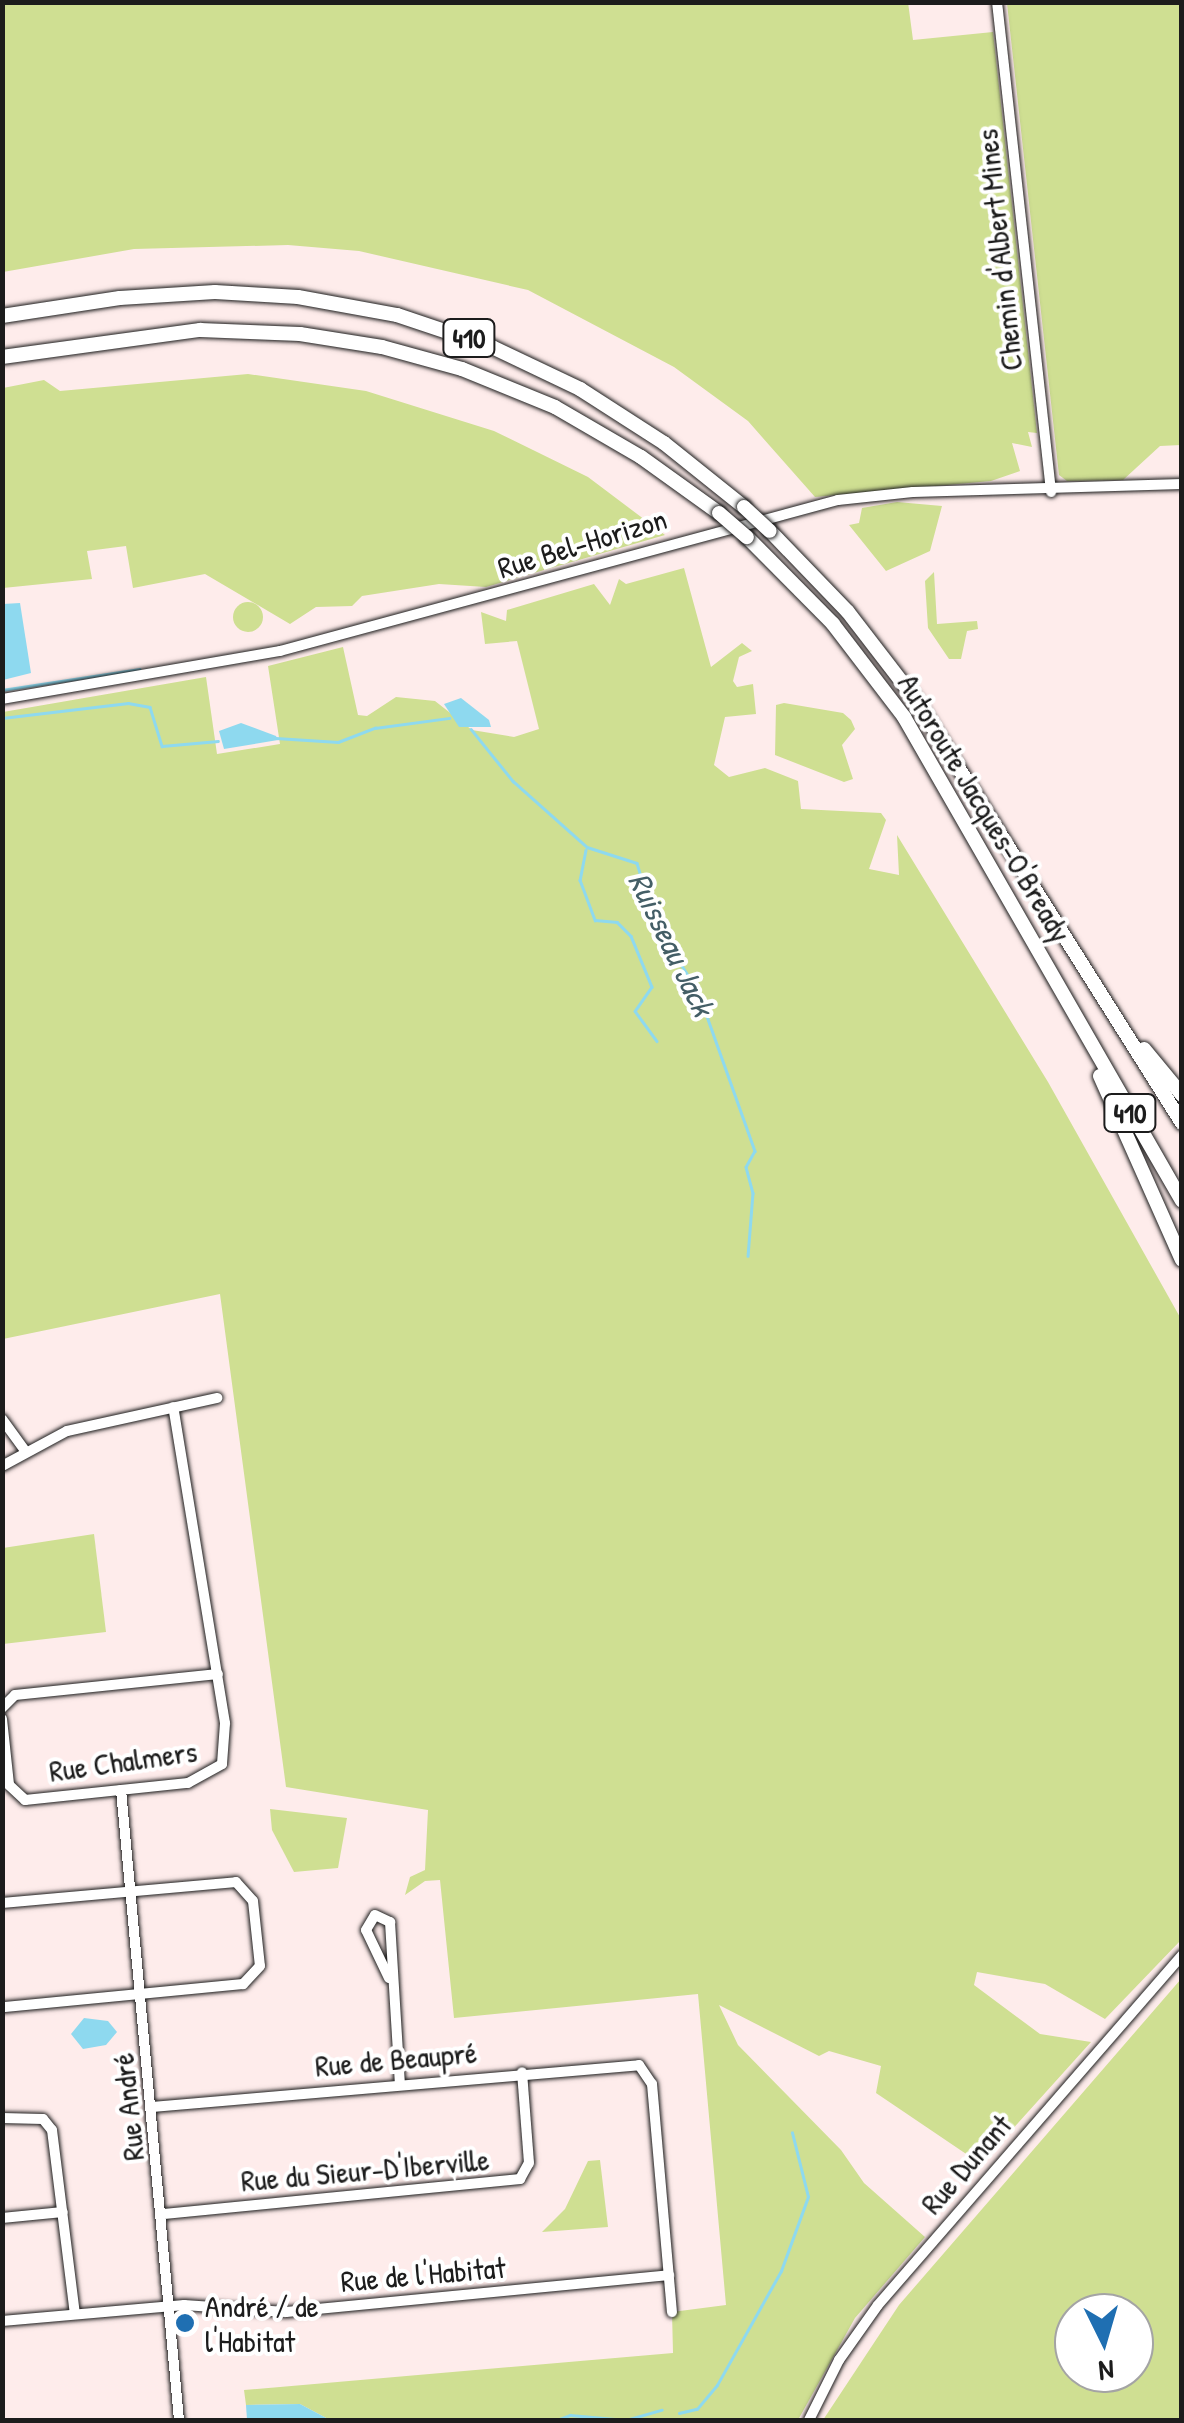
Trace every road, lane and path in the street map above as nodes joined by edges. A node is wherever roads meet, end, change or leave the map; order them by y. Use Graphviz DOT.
graph roads {
  1 [pos="997,2"];
  2 [pos="2,316"];
  3 [pos="2,357"];
  4 [pos="1182,484"];
  5 [pos="1052,492"];
  6 [pos="2,699"];
  7 [pos="1111,1010"];
  8 [pos="1080,1024"];
  9 [pos="1182,1095"];
  10 [pos="1182,1123"];
  11 [pos="1182,1200"];
  12 [pos="1182,1260"];
  13 [pos="218,1398"];
  14 [pos="173,1407"];
  15 [pos="2,1420"];
  16 [pos="26,1452"];
  17 [pos="2,1466"];
  18 [pos="218,1674"];
  19 [pos="2,1708"];
  20 [pos="2,1719"];
  21 [pos="121,1790"];
  22 [pos="131,1891"];
  23 [pos="2,1903"];
  24 [pos="1182,1955"];
  25 [pos="389,1978"];
  26 [pos="142,1994"];
  27 [pos="2,2007"];
  28 [pos="522,2072"];
  29 [pos="400,2084"];
  30 [pos="152,2106"];
  31 [pos="2,2118"];
  32 [pos="63,2212"];
  33 [pos="164,2214"];
  34 [pos="2,2218"];
  35 [pos="669,2276"];
  36 [pos="173,2306"];
  37 [pos="672,2312"];
  38 [pos="74,2314"];
  39 [pos="2,2322"];
  40 [pos="179,2420"];
  41 [pos="809,2420"];
  1 -- 5 [label="street, Chemin d'Albert Mines"];
  2 -- 7 [label="highway, Autoroute Jacques-O'Bready / 410, bridge"];
  3 -- 8 [label="highway, Autoroute Jacques-O'Bready / 410, bridge"];
  4 -- 5 [label="street, Rue Bel-Horizon"];
  5 -- 6 [label="street, Rue Bel-Horizon"];
  7 -- 9 [label="highway"];
  7 -- 10 [label="highway, Autoroute Jacques-O'Bready / 410"];
  8 -- 11 [label="highway, Autoroute Jacques-O'Bready / 410"];
  8 -- 12 [label="highway"];
  13 -- 14 [label="street"];
  14 -- 16 [label="street"];
  14 -- 18 [label="street, Rue Chalmers"];
  15 -- 16 [label="street"];
  16 -- 17 [label="street"];
  18 -- 19 [label="street"];
  18 -- 21 [label="street, Rue Chalmers"];
  20 -- 21 [label="street, Rue Chalmers"];
  21 -- 22 [label="street, Rue André"];
  22 -- 23 [label="street"];
  22 -- 26 [label="street, Rue André"];
  22 -- 26 [label="street"];
  24 -- 41 [label="street, Rue Dunant"];
  25 -- 25 [label="street"];
  25 -- 29 [label="street"];
  26 -- 27 [label="street"];
  26 -- 30 [label="street, Rue André"];
  28 -- 29 [label="street, Rue de Beaupré"];
  28 -- 33 [label="street, Rue du Sieur-D'Iberville"];
  28 -- 35 [label="street, Rue de Beaupré"];
  29 -- 30 [label="street, Rue de Beaupré"];
  30 -- 33 [label="street, Rue André"];
  31 -- 32 [label="street"];
  32 -- 34 [label="street"];
  32 -- 38 [label="street"];
  33 -- 36 [label="street, Rue André"];
  35 -- 36 [label="street, Rue de l'Habitat"];
  35 -- 37 [label="street"];
  36 -- 38 [label="street, Rue de l'Habitat"];
  36 -- 40 [label="street, Rue André"];
  38 -- 39 [label="street, Rue de l'Habitat"];
}
